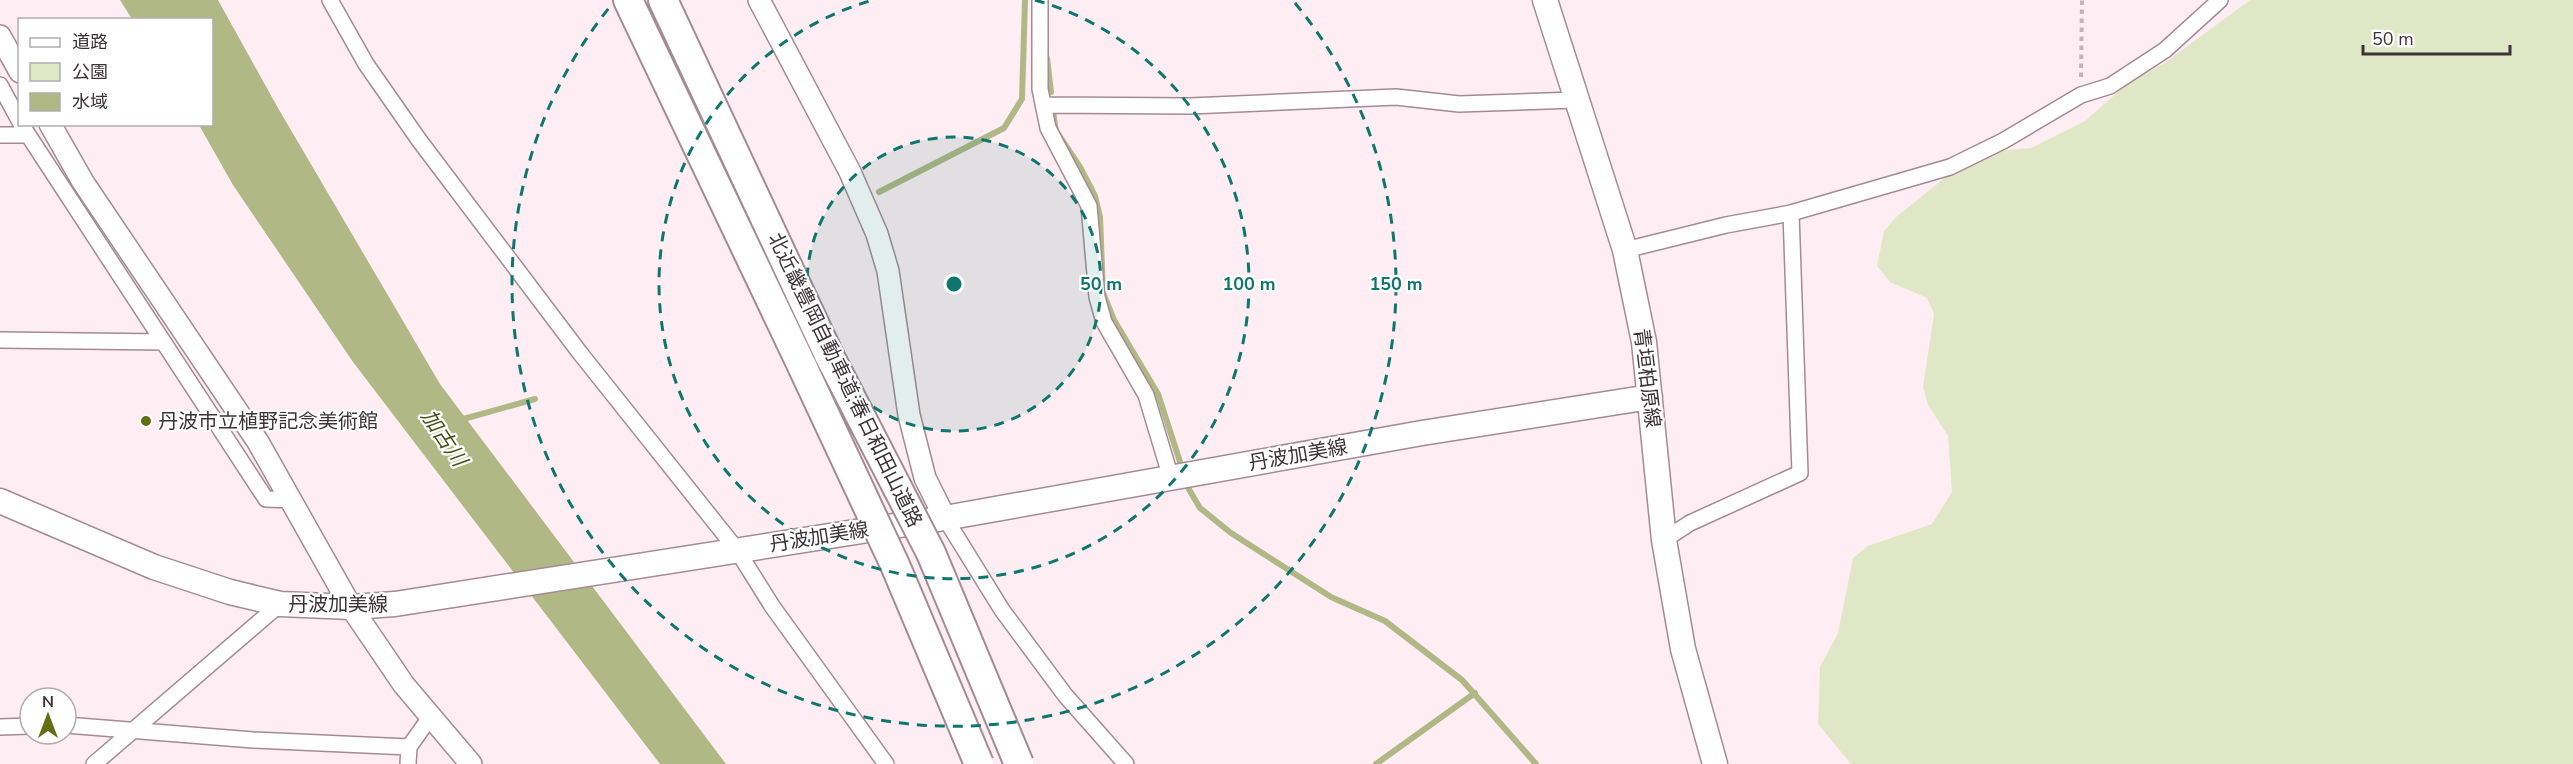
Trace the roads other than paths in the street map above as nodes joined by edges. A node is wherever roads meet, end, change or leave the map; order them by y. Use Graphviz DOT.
graph roads {
  1 [pos="330,0"];
  2 [pos="628,0"];
  3 [pos="663,0"];
  4 [pos="759,0"];
  5 [pos="1040,0"];
  6 [pos="1545,0"];
  7 [pos="2220,0"];
  8 [pos="0,36"];
  9 [pos="18,68"];
  10 [pos="0,85"];
  11 [pos="1576,100"];
  12 [pos="1043,105"];
  13 [pos="18,119"];
  14 [pos="51,126"];
  15 [pos="22,127"];
  16 [pos="0,135"];
  17 [pos="1791,213"];
  18 [pos="1625,250"];
  19 [pos="0,340"];
  20 [pos="163,342"];
  21 [pos="1650,397"];
  22 [pos="1171,478"];
  23 [pos="292,500"];
  24 [pos="0,501"];
  25 [pos="945,518"];
  26 [pos="1664,540"];
  27 [pos="728,552"];
  28 [pos="280,604"];
  29 [pos="351,607"];
  30 [pos="431,716"];
  31 [pos="18,726"];
  32 [pos="0,727"];
  33 [pos="78,727"];
  34 [pos="134,729"];
  35 [pos="409,747"];
  36 [pos="94,764"];
  37 [pos="408,764"];
  38 [pos="471,764"];
  39 [pos="886,764"];
  40 [pos="979,764"];
  41 [pos="1019,764"];
  42 [pos="1126,764"];
  43 [pos="1715,764"];
  1 -- 27 [label="street"];
  2 -- 40 [label="highway, 北近畿豊岡自動車道;春日和田山道路, bridge"];
  3 -- 41 [label="highway, 北近畿豊岡自動車道;春日和田山道路, bridge"];
  4 -- 25 [label="street"];
  5 -- 12 [label="street"];
  6 -- 11 [label="main road, 青垣柏原線"];
  7 -- 17 [label="street"];
  8 -- 9 [label="street"];
  10 -- 13 [label="street"];
  11 -- 12 [label="street"];
  11 -- 18 [label="main road, 青垣柏原線"];
  12 -- 22 [label="street"];
  14 -- 23 [label="street"];
  15 -- 16 [label="street"];
  15 -- 20 [label="street"];
  17 -- 18 [label="street"];
  17 -- 26 [label="street"];
  18 -- 21 [label="main road, 青垣柏原線"];
  19 -- 20 [label="street"];
  20 -- 23 [label="street"];
  21 -- 22 [label="main road, 丹波加美線"];
  21 -- 26 [label="main road, 青垣柏原線"];
  22 -- 25 [label="main road, 丹波加美線"];
  23 -- 29 [label="street"];
  24 -- 28 [label="main road, 丹波加美線"];
  25 -- 27 [label="main road, 丹波加美線"];
  25 -- 42 [label="street"];
  26 -- 43 [label="main road, 青垣柏原線"];
  27 -- 29 [label="main road, 丹波加美線"];
  27 -- 39 [label="street"];
  28 -- 29 [label="main road, 丹波加美線"];
  28 -- 34 [label="street"];
  29 -- 30 [label="street"];
  30 -- 35 [label="street"];
  30 -- 38 [label="street"];
  31 -- 32 [label="street"];
  33 -- 34 [label="street"];
  34 -- 35 [label="street"];
  34 -- 36 [label="street"];
  35 -- 37 [label="street"];
}
